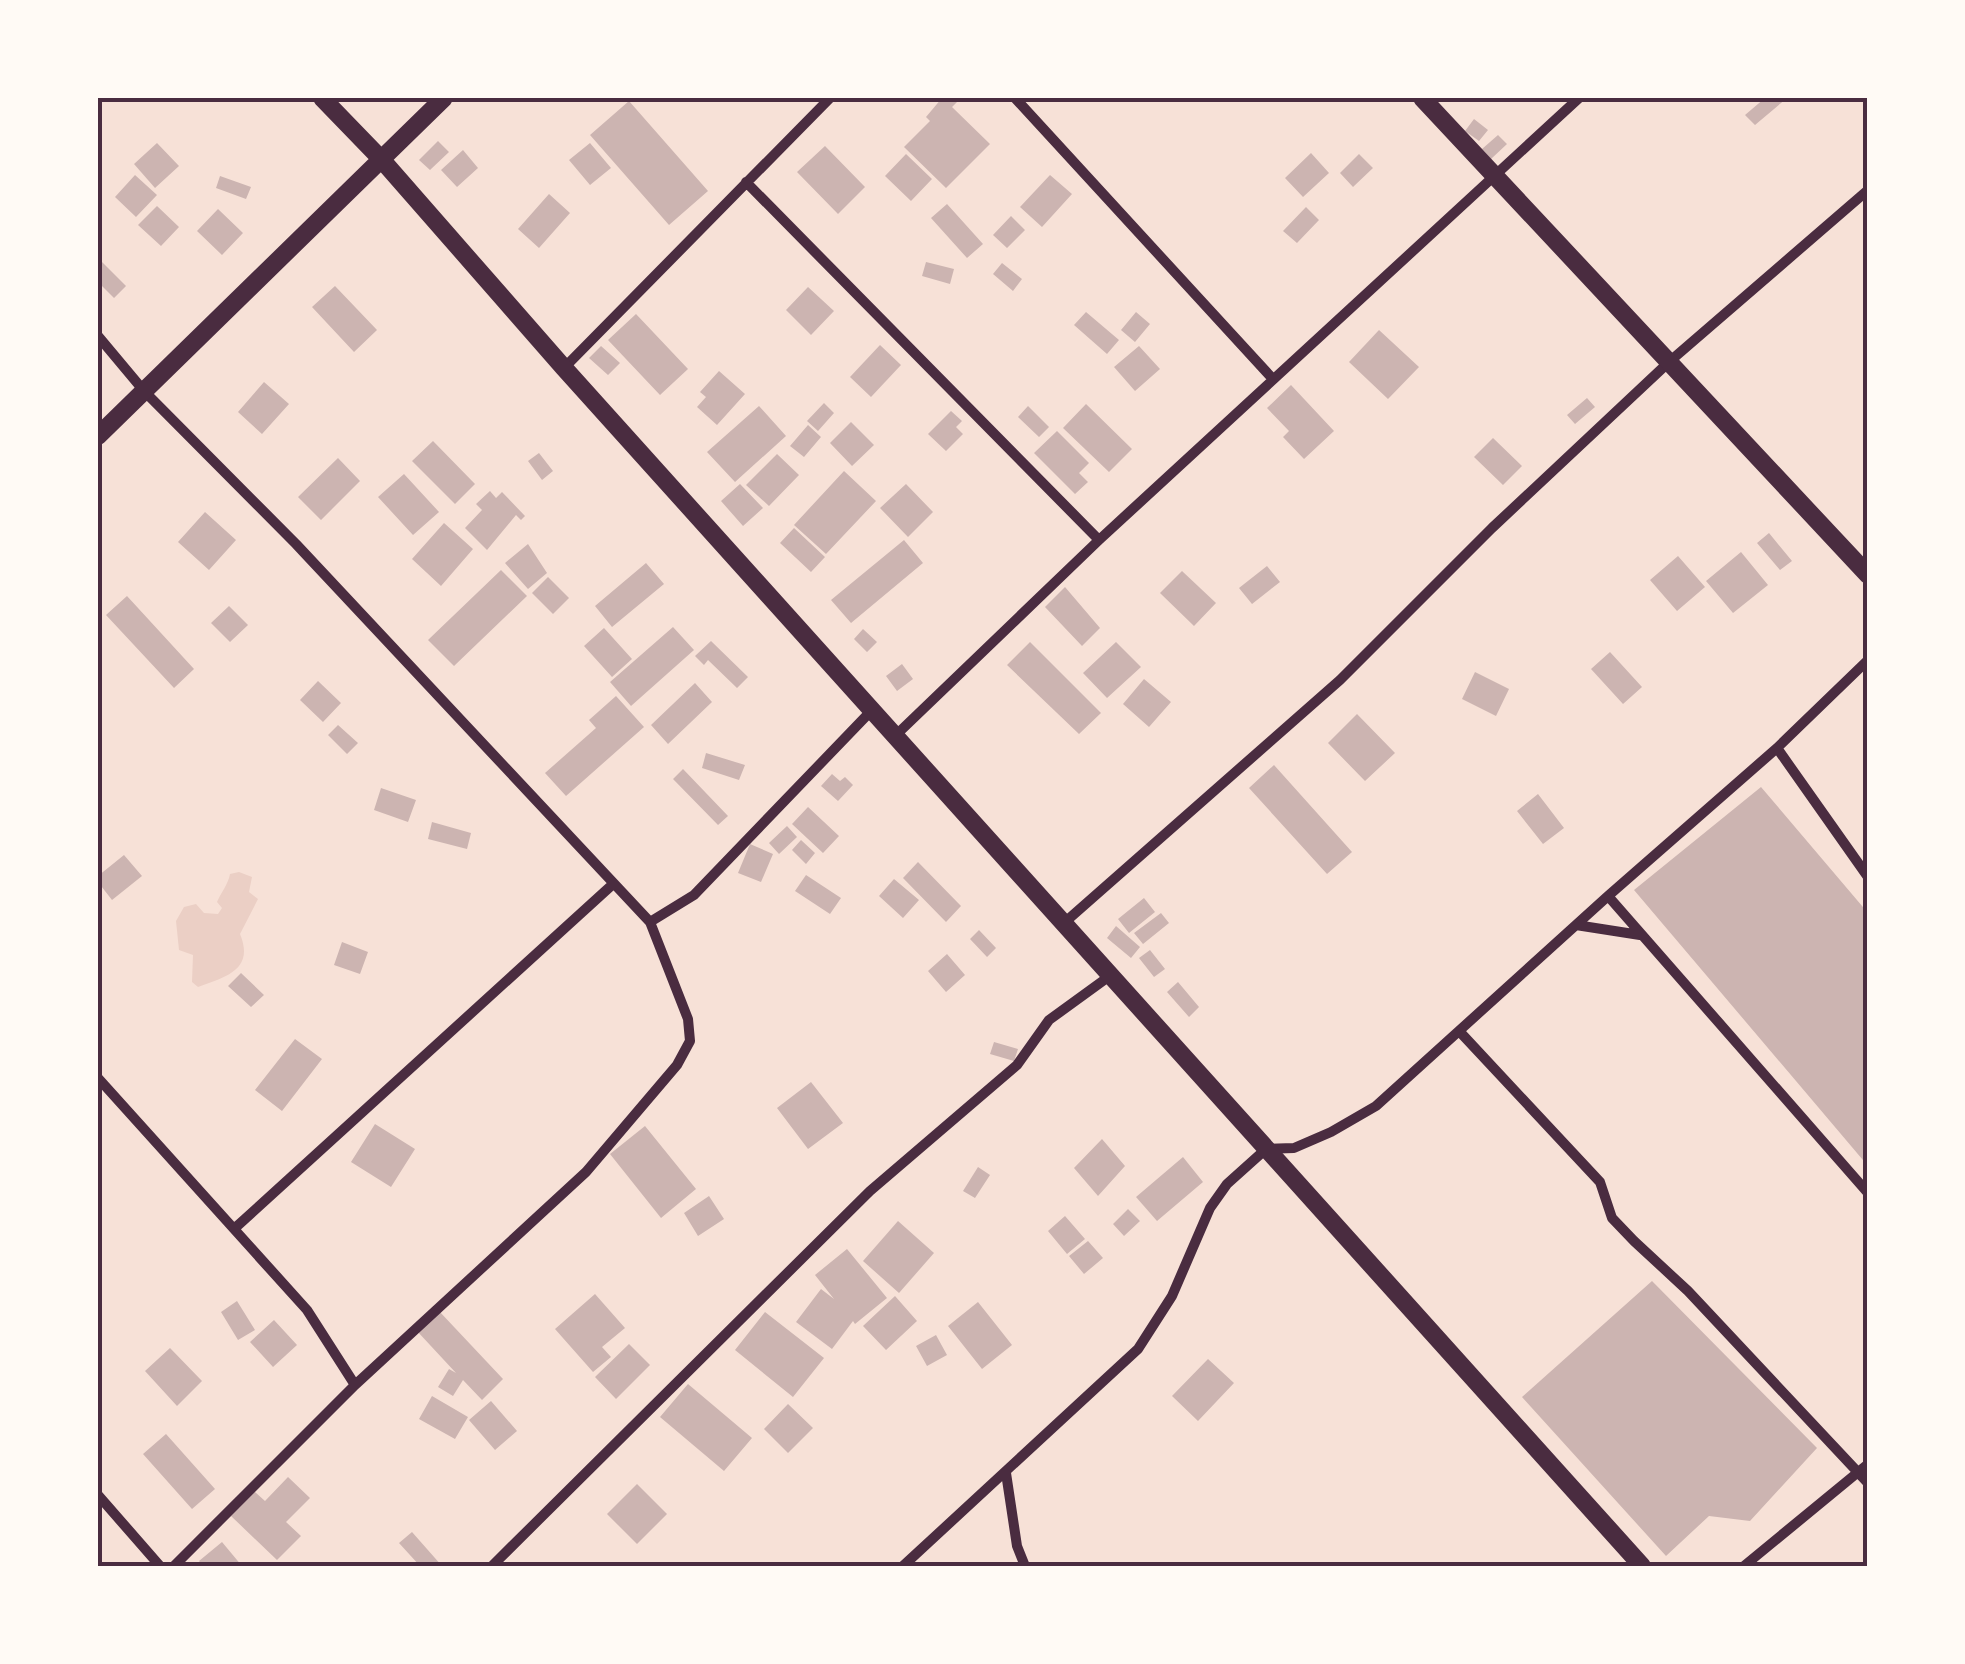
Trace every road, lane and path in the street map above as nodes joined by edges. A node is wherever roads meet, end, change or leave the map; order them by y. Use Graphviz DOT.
graph roads {
  1 [pos="322,98"];
  2 [pos="444,98"];
  3 [pos="830,98"];
  4 [pos="1015,98"];
  5 [pos="1422,98"];
  6 [pos="1579,98"];
  7 [pos="382,160"];
  8 [pos="1494,175"];
  9 [pos="746,182"];
  10 [pos="1868,190"];
  11 [pos="98,336"];
  12 [pos="1669,362"];
  13 [pos="564,368"];
  14 [pos="1272,378"];
  15 [pos="144,391"];
  16 [pos="98,436"];
  17 [pos="1099,540"];
  18 [pos="1866,570"];
  19 [pos="1868,660"];
  20 [pos="872,710"];
  21 [pos="896,736"];
  22 [pos="1777,748"];
  23 [pos="1868,877"];
  24 [pos="612,885"];
  25 [pos="1608,896"];
  26 [pos="650,922"];
  27 [pos="1064,924"];
  28 [pos="1576,926"];
  29 [pos="1641,935"];
  30 [pos="1111,975"];
  31 [pos="1460,1032"];
  32 [pos="98,1078"];
  33 [pos="1266,1149"];
  34 [pos="1868,1193"];
  35 [pos="235,1228"];
  36 [pos="355,1385"];
  37 [pos="1868,1464"];
  38 [pos="1006,1473"];
  39 [pos="1863,1479"];
  40 [pos="98,1495"];
  41 [pos="160,1566"];
  42 [pos="174,1566"];
  43 [pos="492,1566"];
  44 [pos="902,1566"];
  45 [pos="1024,1566"];
  46 [pos="1642,1566"];
  47 [pos="1744,1566"];
  1 -- 7 [label="street"];
  2 -- 7 [label="street"];
  3 -- 9 [label="street"];
  4 -- 14 [label="street"];
  5 -- 8 [label="street"];
  6 -- 8 [label="street"];
  7 -- 13 [label="street"];
  7 -- 15 [label="street"];
  8 -- 12 [label="street"];
  8 -- 14 [label="street"];
  9 -- 13 [label="street"];
  9 -- 17 [label="street"];
  10 -- 12 [label="street"];
  11 -- 15 [label="street"];
  12 -- 18 [label="street"];
  12 -- 27 [label="street"];
  13 -- 20 [label="street"];
  14 -- 17 [label="street"];
  15 -- 16 [label="street"];
  15 -- 24 [label="street"];
  17 -- 21 [label="street"];
  19 -- 22 [label="street"];
  20 -- 21 [label="street"];
  20 -- 26 [label="street"];
  21 -- 27 [label="street"];
  22 -- 23 [label="street"];
  22 -- 25 [label="street"];
  24 -- 26 [label="street"];
  24 -- 35 [label="street"];
  25 -- 28 [label="street"];
  25 -- 29 [label="street"];
  26 -- 36 [label="street"];
  27 -- 30 [label="street"];
  28 -- 29 [label="street"];
  28 -- 31 [label="street"];
  29 -- 34 [label="street"];
  30 -- 33 [label="street"];
  30 -- 43 [label="street"];
  31 -- 33 [label="street"];
  31 -- 39 [label="street"];
  32 -- 35 [label="street"];
  33 -- 38 [label="street"];
  33 -- 46 [label="street"];
  35 -- 36 [label="street"];
  36 -- 42 [label="street"];
  37 -- 39 [label="street"];
  38 -- 44 [label="street"];
  38 -- 45 [label="street"];
  39 -- 47 [label="street"];
  40 -- 41 [label="street"];
}
